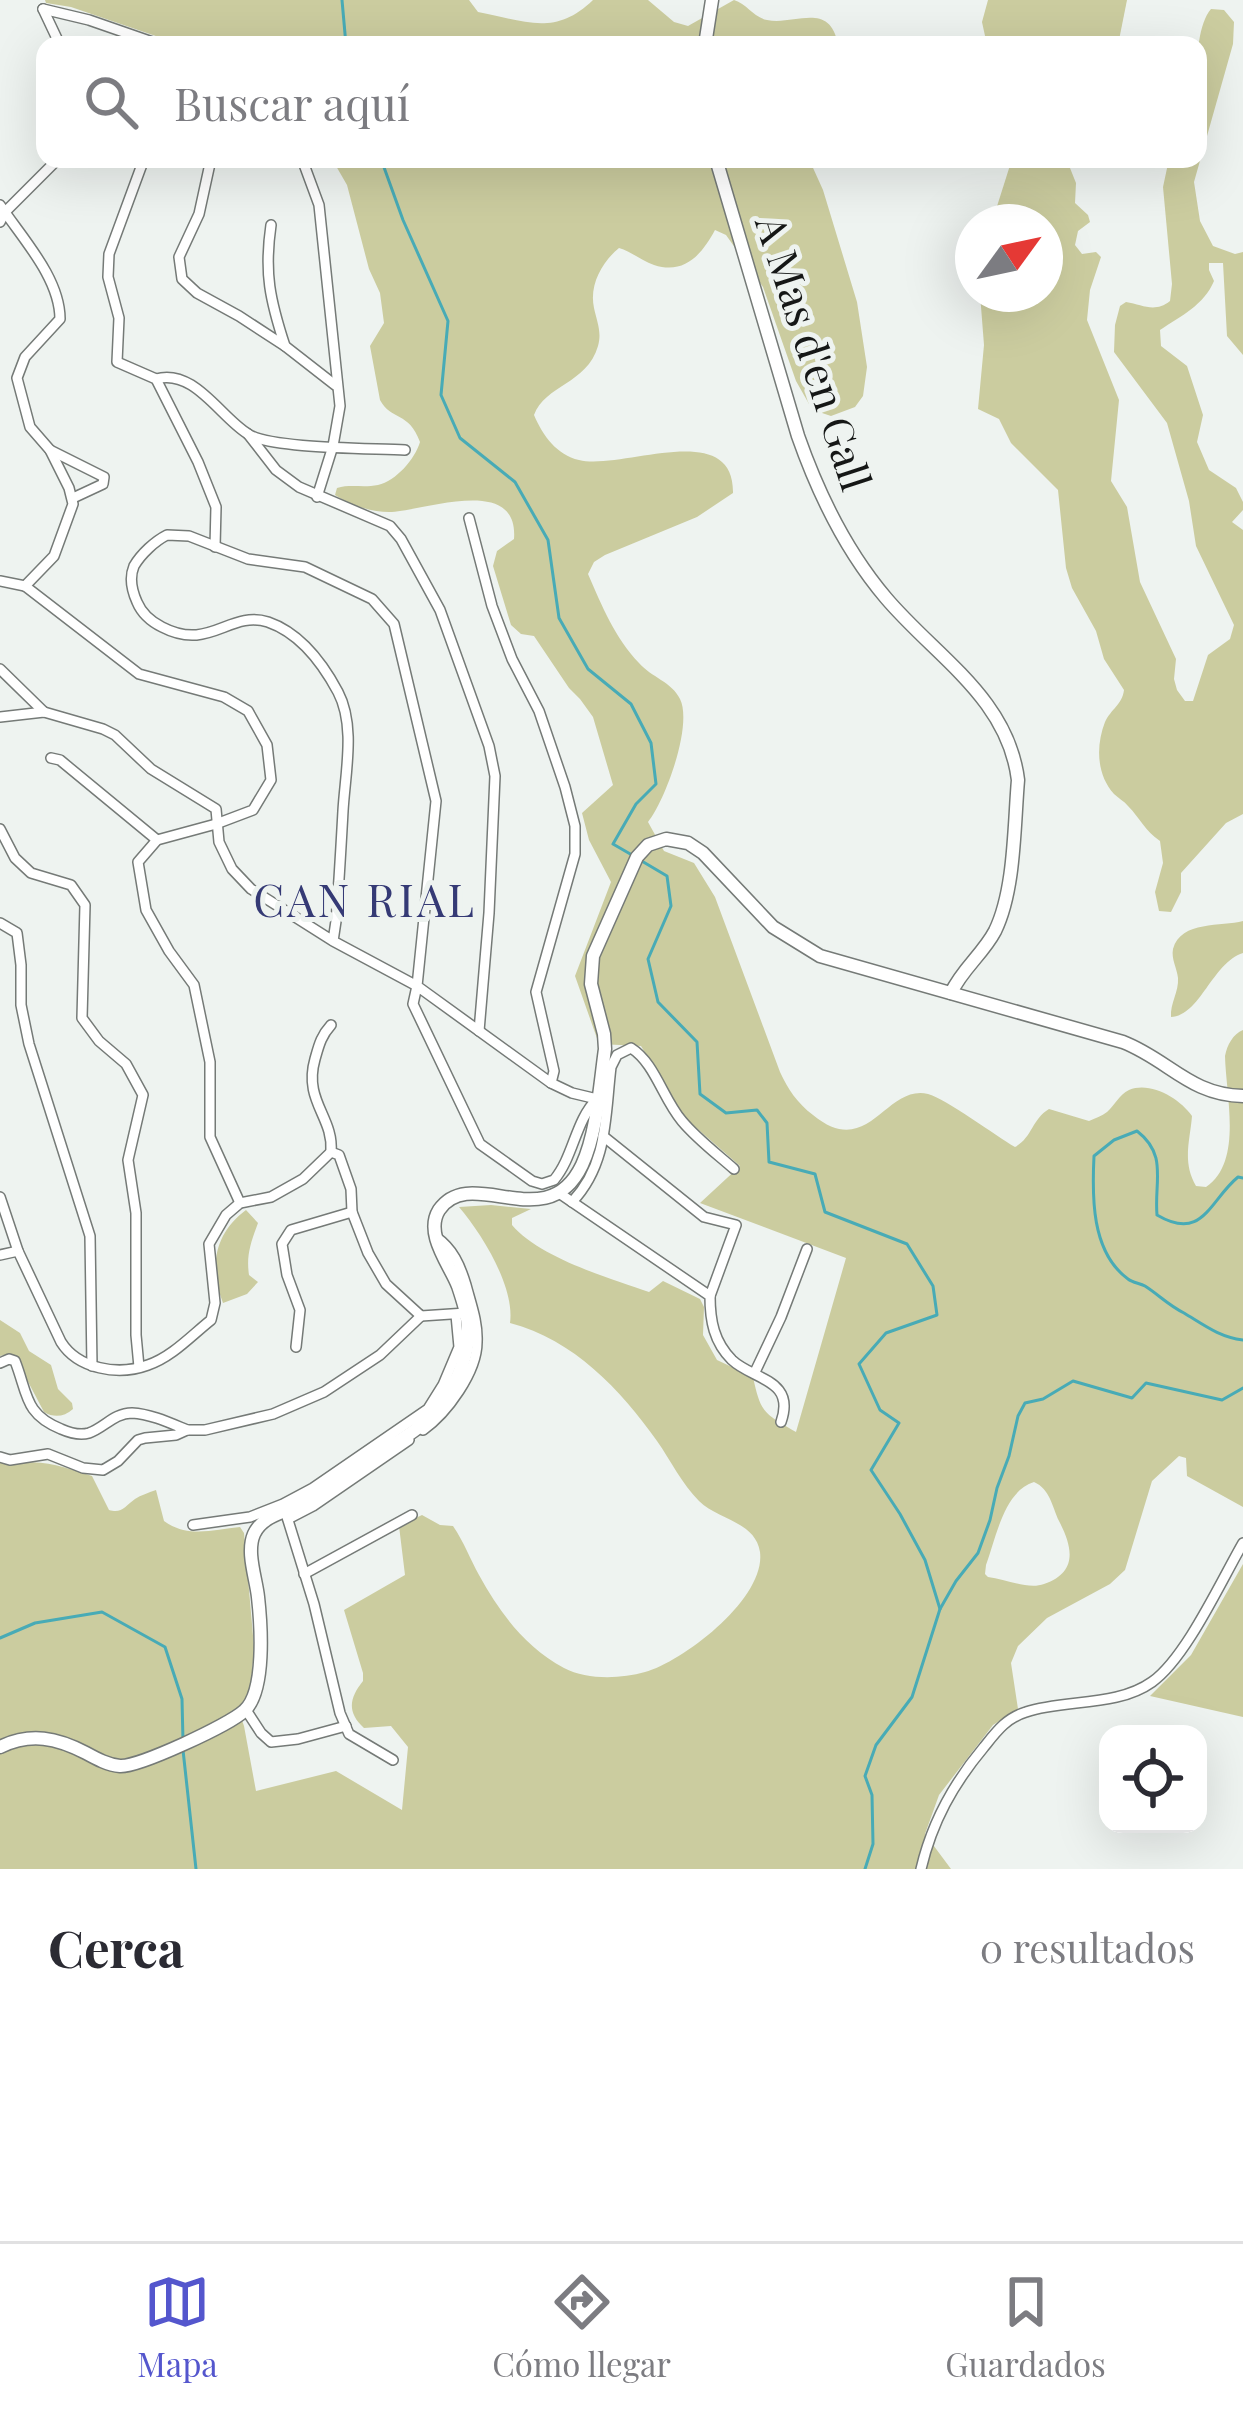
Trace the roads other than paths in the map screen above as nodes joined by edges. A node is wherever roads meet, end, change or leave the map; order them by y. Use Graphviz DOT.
graph roads {
  1 [pos="712,0"];
  2 [pos="57,36"];
  3 [pos="135,36"];
  4 [pos="706,36"];
  5 [pos="49,168"];
  6 [pos="141,168"];
  7 [pos="209,168"];
  8 [pos="305,168"];
  9 [pos="719,168"];
  10 [pos="2,213"];
  11 [pos="271,225"];
  12 [pos="285,346"];
  13 [pos="156,380"];
  14 [pos="336,386"];
  15 [pos="248,434"];
  16 [pos="333,446"];
  17 [pos="50,450"];
  18 [pos="405,450"];
  19 [pos="317,497"];
  20 [pos="73,498"];
  21 [pos="469,518"];
  22 [pos="215,548"];
  23 [pos="0,581"];
  24 [pos="25,586"];
  25 [pos="0,670"];
  26 [pos="44,712"];
  27 [pos="0,717"];
  28 [pos="51,758"];
  29 [pos="221,823"];
  30 [pos="0,830"];
  31 [pos="157,840"];
  32 [pos="0,923"];
  33 [pos="333,941"];
  34 [pos="417,986"];
  35 [pos="951,993"];
  36 [pos="332,1025"];
  37 [pos="479,1031"];
  38 [pos="551,1083"];
  39 [pos="1243,1096"];
  40 [pos="597,1099"];
  41 [pos="603,1136"];
  42 [pos="332,1152"];
  43 [pos="734,1169"];
  44 [pos="559,1193"];
  45 [pos="0,1197"];
  46 [pos="572,1202"];
  47 [pos="240,1203"];
  48 [pos="352,1211"];
  49 [pos="436,1237"];
  50 [pos="807,1250"];
  51 [pos="18,1251"];
  52 [pos="0,1255"];
  53 [pos="710,1297"];
  54 [pos="461,1314"];
  55 [pos="421,1316"];
  56 [pos="296,1347"];
  57 [pos="0,1364"];
  58 [pos="92,1366"];
  59 [pos="140,1367"];
  60 [pos="755,1372"];
  61 [pos="781,1422"];
  62 [pos="187,1430"];
  63 [pos="0,1457"];
  64 [pos="286,1515"];
  65 [pos="412,1515"];
  66 [pos="255,1520"];
  67 [pos="193,1525"];
  68 [pos="1243,1543"];
  69 [pos="304,1574"];
  70 [pos="241,1714"];
  71 [pos="346,1726"];
  72 [pos="0,1747"];
  73 [pos="393,1760"];
  74 [pos="921,1869"];
  1 -- 4 [label="main road"];
  2 -- 3 [label="street"];
  5 -- 10 [label="street"];
  6 -- 13 [label="street"];
  7 -- 12 [label="street"];
  8 -- 14 [label="street"];
  9 -- 35 [label="main road, A Mas d'en Gall"];
  10 -- 17 [label="street"];
  11 -- 12 [label="street"];
  12 -- 14 [label="street"];
  13 -- 15 [label="street"];
  13 -- 22 [label="street"];
  14 -- 16 [label="street"];
  15 -- 16 [label="street"];
  15 -- 19 [label="street"];
  16 -- 18 [label="street"];
  16 -- 19 [label="street"];
  17 -- 20 [label="street"];
  17 -- 20 [label="street"];
  19 -- 37 [label="street"];
  20 -- 24 [label="street"];
  21 -- 38 [label="street"];
  22 -- 33 [label="street"];
  22 -- 34 [label="street"];
  23 -- 24 [label="street"];
  24 -- 29 [label="street"];
  25 -- 26 [label="street"];
  26 -- 27 [label="street"];
  26 -- 29 [label="street"];
  28 -- 31 [label="street"];
  29 -- 31 [label="street"];
  29 -- 33 [label="street"];
  30 -- 59 [label="street"];
  31 -- 47 [label="street"];
  32 -- 58 [label="street"];
  33 -- 34 [label="street"];
  34 -- 37 [label="street"];
  34 -- 40 [label="street"];
  35 -- 39 [label="main road"];
  35 -- 40 [label="main road"];
  36 -- 42 [label="street"];
  37 -- 38 [label="street"];
  38 -- 40 [label="street"];
  40 -- 44 [label="main road"];
  41 -- 43 [label="street"];
  41 -- 46 [label="street"];
  41 -- 53 [label="street"];
  42 -- 47 [label="street"];
  42 -- 48 [label="street"];
  44 -- 46 [label="street"];
  44 -- 49 [label="main road"];
  45 -- 51 [label="street"];
  46 -- 53 [label="street"];
  47 -- 59 [label="street"];
  48 -- 55 [label="street"];
  48 -- 56 [label="street"];
  49 -- 54 [label="main road"];
  49 -- 64 [label="street"];
  50 -- 60 [label="street"];
  51 -- 52 [label="street"];
  51 -- 58 [label="street"];
  53 -- 60 [label="street"];
  54 -- 55 [label="street"];
  54 -- 64 [label="main road"];
  54 -- 66 [label="street"];
  55 -- 62 [label="street"];
  57 -- 62 [label="street"];
  58 -- 59 [label="street"];
  60 -- 61 [label="street"];
  62 -- 63 [label="street"];
  64 -- 66 [label="main road"];
  64 -- 69 [label="street"];
  65 -- 69 [label="street"];
  66 -- 67 [label="street"];
  66 -- 70 [label="main road"];
  68 -- 74 [label="street"];
  69 -- 71 [label="street"];
  70 -- 71 [label="street"];
  70 -- 72 [label="main road"];
  71 -- 73 [label="street"];
}
